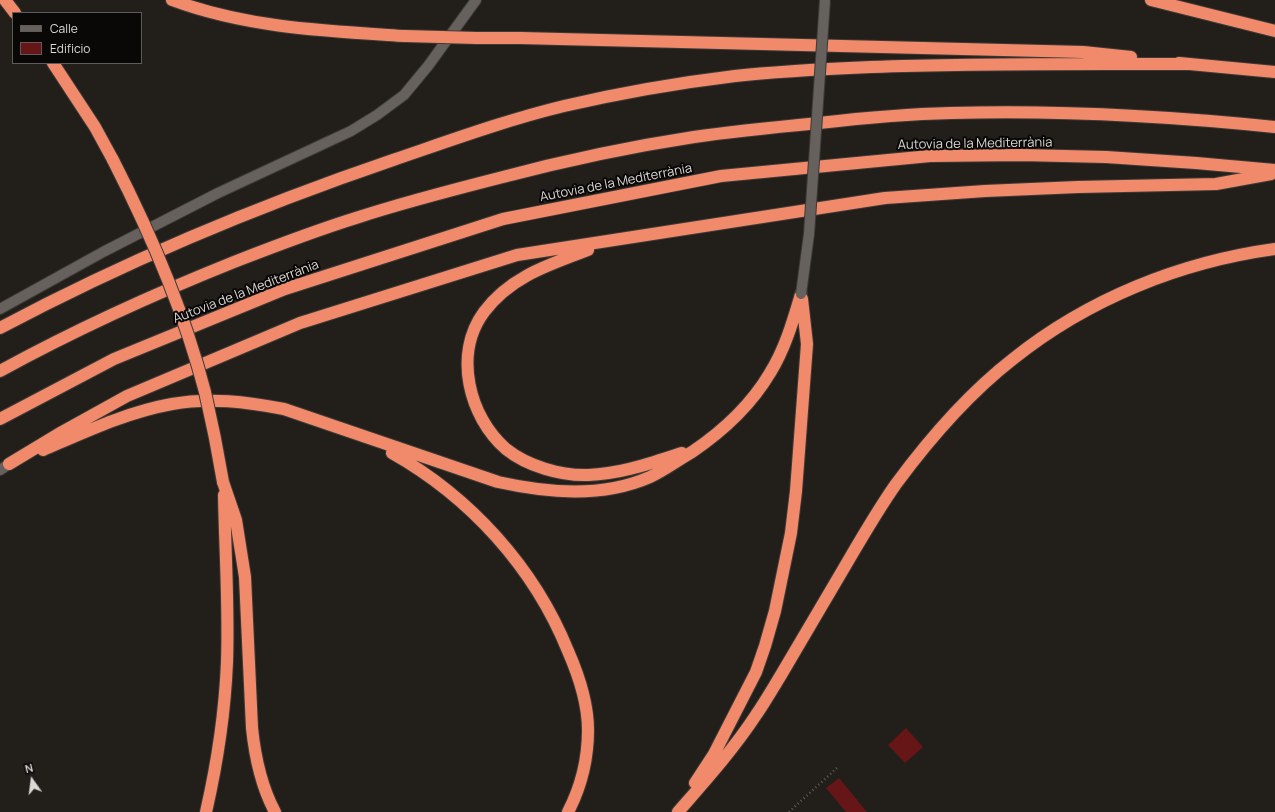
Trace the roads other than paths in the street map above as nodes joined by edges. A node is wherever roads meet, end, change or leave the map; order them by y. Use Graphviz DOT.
graph roads {
  1 [pos="5,0"];
  2 [pos="172,0"];
  3 [pos="476,0"];
  4 [pos="825,0"];
  5 [pos="1151,0"];
  6 [pos="14,12"];
  7 [pos="1275,31"];
  8 [pos="54,64"];
  9 [pos="1187,64"];
  10 [pos="1275,72"];
  11 [pos="1275,128"];
  12 [pos="1275,172"];
  13 [pos="609,242"];
  14 [pos="1275,249"];
  15 [pos="801,294"];
  16 [pos="0,309"];
  17 [pos="0,328"];
  18 [pos="0,372"];
  19 [pos="0,419"];
  20 [pos="366,438"];
  21 [pos="700,446"];
  22 [pos="5,467"];
  23 [pos="223,482"];
  24 [pos="206,812"];
  25 [pos="275,812"];
  26 [pos="568,812"];
  27 [pos="675,812"];
  28 [pos="678,812"];
  1 -- 6 [label="highway"];
  2 -- 9 [label="highway, bridge"];
  3 -- 16 [label="street"];
  4 -- 15 [label="street, bridge"];
  5 -- 7 [label="highway"];
  8 -- 23 [label="highway, bridge"];
  9 -- 10 [label="highway"];
  9 -- 17 [label="highway"];
  11 -- 18 [label="highway"];
  12 -- 13 [label="highway"];
  12 -- 19 [label="highway, Autovia de la Mediterrània"];
  13 -- 21 [label="highway"];
  13 -- 22 [label="highway"];
  14 -- 28 [label="highway"];
  15 -- 21 [label="highway"];
  15 -- 27 [label="highway"];
  20 -- 21 [label="highway"];
  20 -- 22 [label="highway"];
  20 -- 26 [label="highway"];
  23 -- 24 [label="highway"];
  23 -- 25 [label="highway"];
}
